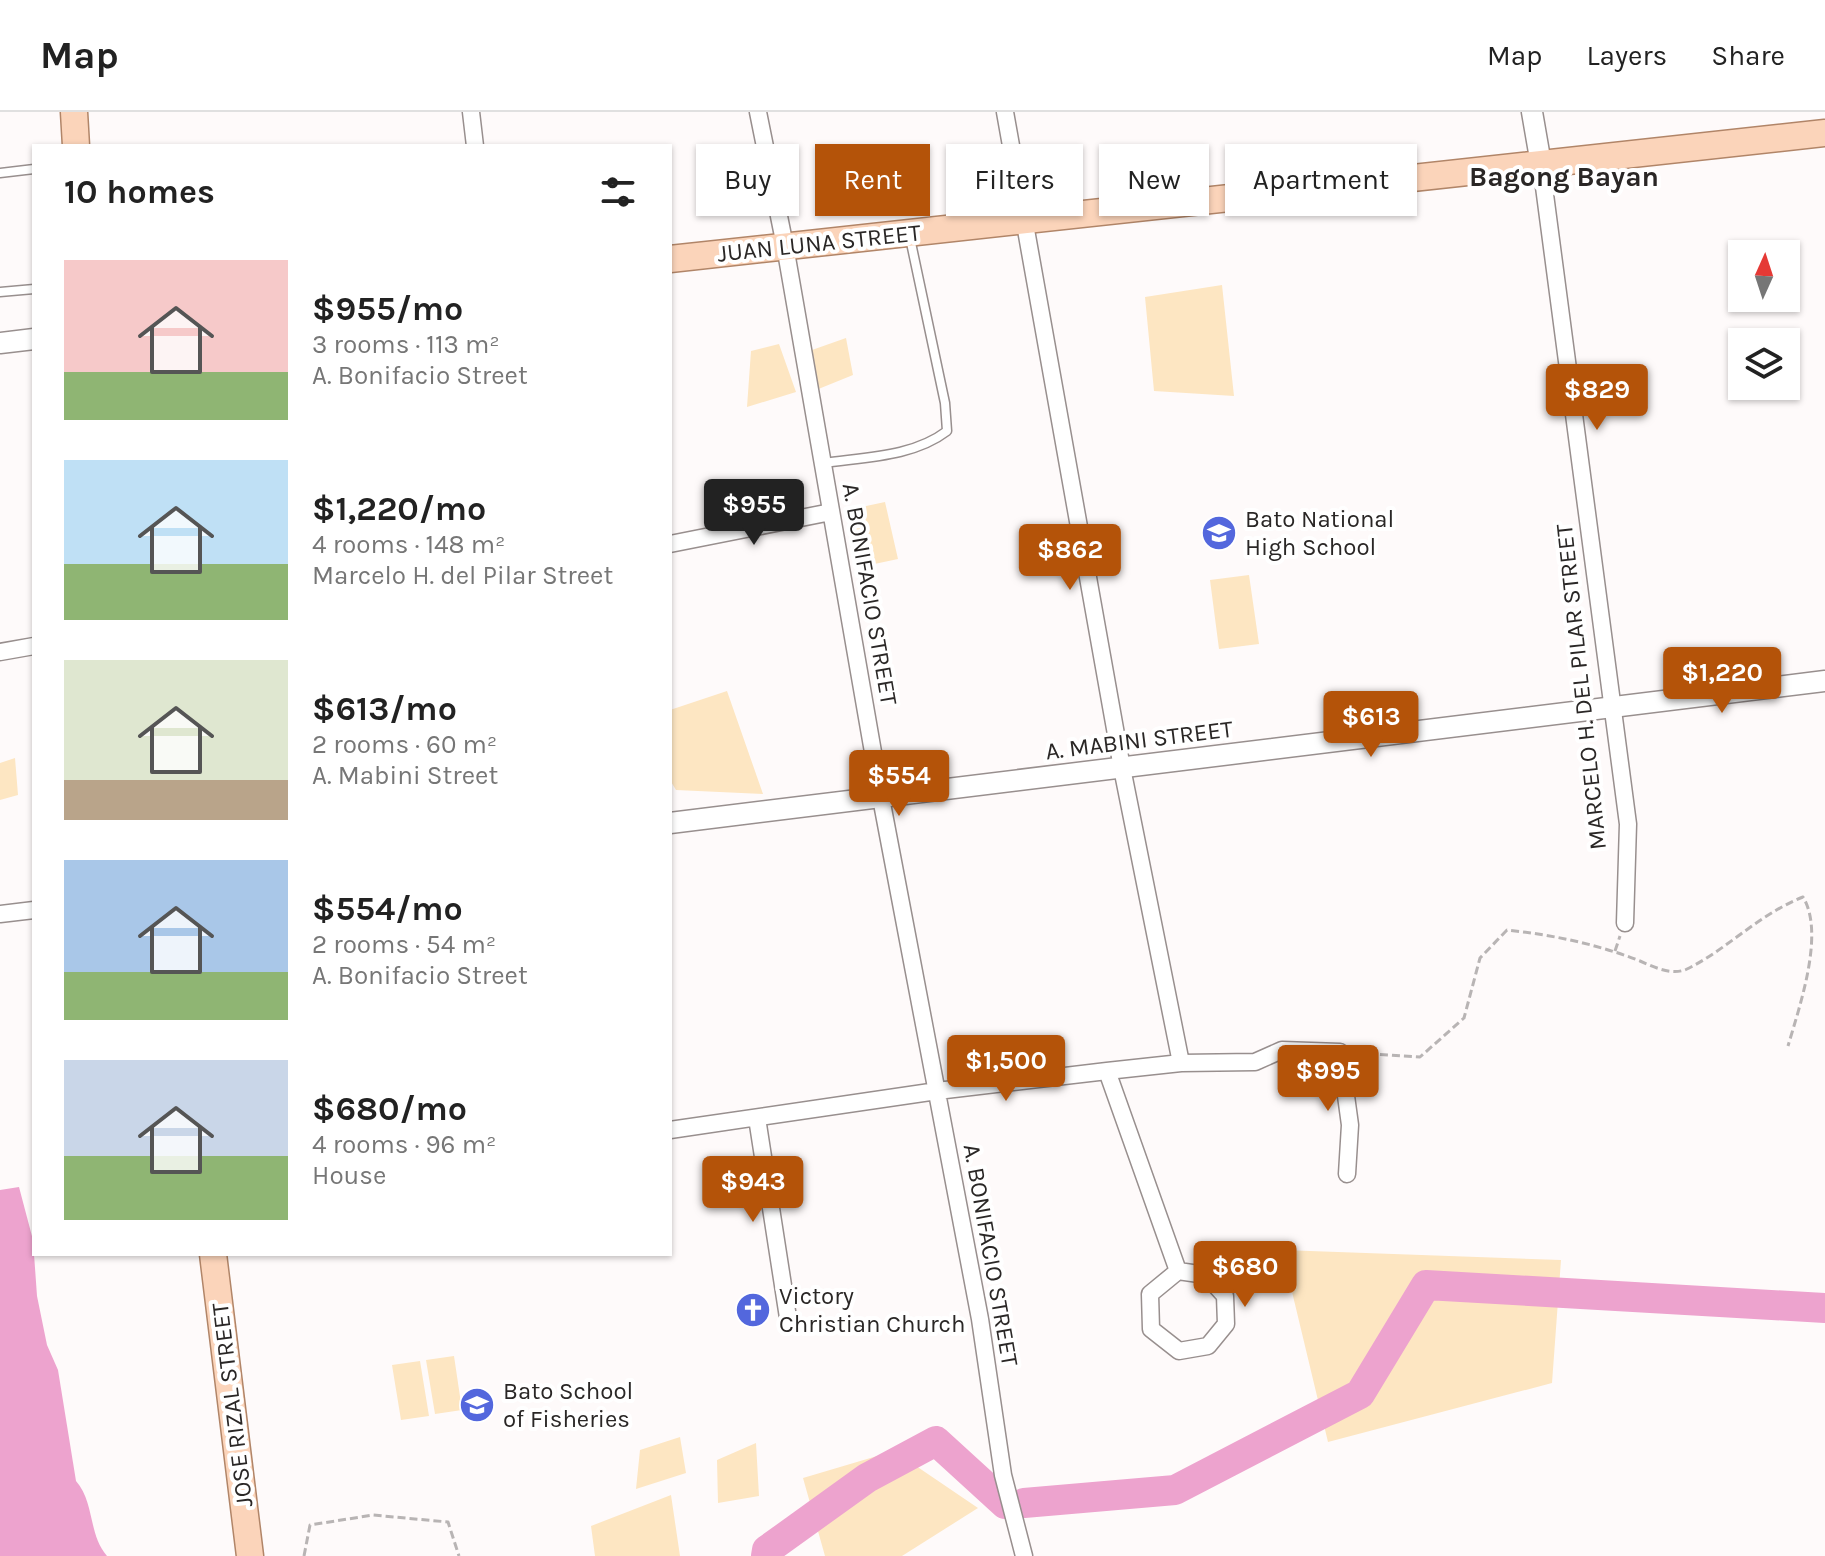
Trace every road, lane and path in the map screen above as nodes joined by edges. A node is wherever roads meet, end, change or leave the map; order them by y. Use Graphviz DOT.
graph roads {
  1 [pos="74,112"];
  2 [pos="471,112"];
  3 [pos="758,112"];
  4 [pos="1005,112"];
  5 [pos="1532,112"];
  6 [pos="1825,133"];
  7 [pos="76,144"];
  8 [pos="475,144"];
  9 [pos="1541,164"];
  10 [pos="32,169"];
  11 [pos="0,173"];
  12 [pos="1025,223"];
  13 [pos="909,233"];
  14 [pos="785,246"];
  15 [pos="672,259"];
  16 [pos="32,289"];
  17 [pos="0,292"];
  18 [pos="32,339"];
  19 [pos="0,343"];
  20 [pos="823,463"];
  21 [pos="831,512"];
  22 [pos="672,544"];
  23 [pos="32,646"];
  24 [pos="0,652"];
  25 [pos="1825,681"];
  26 [pos="1614,705"];
  27 [pos="1122,768"];
  28 [pos="881,798"];
  29 [pos="672,823"];
  30 [pos="32,910"];
  31 [pos="0,914"];
  32 [pos="1625,923"];
  33 [pos="1788,1046"];
  34 [pos="1340,1052"];
  35 [pos="1181,1063"];
  36 [pos="1107,1071"];
  37 [pos="937,1091"];
  38 [pos="757,1118"];
  39 [pos="672,1130"];
  40 [pos="1347,1174"];
  41 [pos="213,1256"];
  42 [pos="1178,1271"];
  43 [pos="789,1324"];
  44 [pos="250,1556"];
  45 [pos="304,1556"];
  46 [pos="459,1556"];
  47 [pos="1024,1556"];
  1 -- 7 [label="main road"];
  2 -- 8 [label="street"];
  3 -- 14 [label="street, A. BONIFACIO STREET"];
  4 -- 12 [label="street"];
  5 -- 9 [label="street, MARCELO H. DEL PILAR STREET"];
  6 -- 9 [label="main road, JUAN LUNA STREET"];
  9 -- 12 [label="main road, JUAN LUNA STREET"];
  9 -- 26 [label="street, MARCELO H. DEL PILAR STREET"];
  10 -- 11 [label="lane"];
  12 -- 13 [label="main road, JUAN LUNA STREET"];
  12 -- 27 [label="street"];
  13 -- 14 [label="main road, JUAN LUNA STREET"];
  13 -- 20 [label="lane"];
  14 -- 15 [label="main road, JUAN LUNA STREET"];
  14 -- 20 [label="street, A. BONIFACIO STREET"];
  16 -- 17 [label="lane"];
  18 -- 19 [label="street"];
  20 -- 21 [label="street, A. BONIFACIO STREET"];
  21 -- 22 [label="street"];
  21 -- 28 [label="street, A. BONIFACIO STREET"];
  23 -- 24 [label="street"];
  25 -- 26 [label="street, A. MABINI STREET"];
  26 -- 27 [label="street, A. MABINI STREET"];
  26 -- 32 [label="street, MARCELO H. DEL PILAR STREET"];
  27 -- 28 [label="street, A. MABINI STREET"];
  27 -- 35 [label="street"];
  28 -- 29 [label="street, A. MABINI STREET"];
  28 -- 37 [label="street, A. BONIFACIO STREET"];
  30 -- 31 [label="street"];
  33 -- 34 [label="path"];
  34 -- 35 [label="street"];
  34 -- 40 [label="street"];
  35 -- 36 [label="street"];
  36 -- 37 [label="street"];
  36 -- 42 [label="street"];
  37 -- 38 [label="street"];
  37 -- 47 [label="street, A. BONIFACIO STREET"];
  38 -- 39 [label="street"];
  38 -- 43 [label="street"];
  41 -- 44 [label="main road, JOSE RIZAL STREET"];
  42 -- 42 [label="street"];
  45 -- 46 [label="path"];
}
